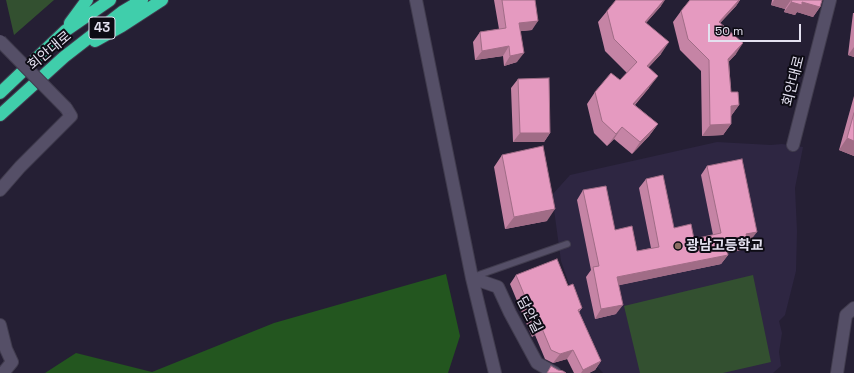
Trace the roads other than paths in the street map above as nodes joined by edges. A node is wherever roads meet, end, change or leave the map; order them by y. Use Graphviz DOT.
graph roads {
  1 [pos="87,0"];
  2 [pos="110,0"];
  3 [pos="142,0"];
  4 [pos="162,0"];
  5 [pos="416,0"];
  6 [pos="830,0"];
  7 [pos="65,31"];
  8 [pos="0,42"];
  9 [pos="64,57"];
  10 [pos="0,93"];
  11 [pos="0,115"];
  12 [pos="793,146"];
  13 [pos="0,190"];
  14 [pos="567,244"];
  15 [pos="472,278"];
  16 [pos="854,308"];
  17 [pos="0,325"];
  18 [pos="3,373"];
  19 [pos="496,373"];
  20 [pos="555,373"];
  21 [pos="837,373"];
  1 -- 7 [label="highway"];
  2 -- 7 [label="highway, 회안대로 / 43"];
  3 -- 9 [label="highway, 회안대로 / 43"];
  4 -- 9 [label="highway"];
  5 -- 15 [label="street"];
  6 -- 12 [label="street, 회안대로"];
  7 -- 10 [label="highway, 회안대로 / 43"];
  8 -- 13 [label="street, bridge"];
  9 -- 11 [label="highway, 회안대로 / 43"];
  14 -- 15 [label="lane"];
  15 -- 19 [label="street"];
  15 -- 20 [label="street, 담안길"];
  16 -- 21 [label="street"];
  17 -- 18 [label="street"];
}
